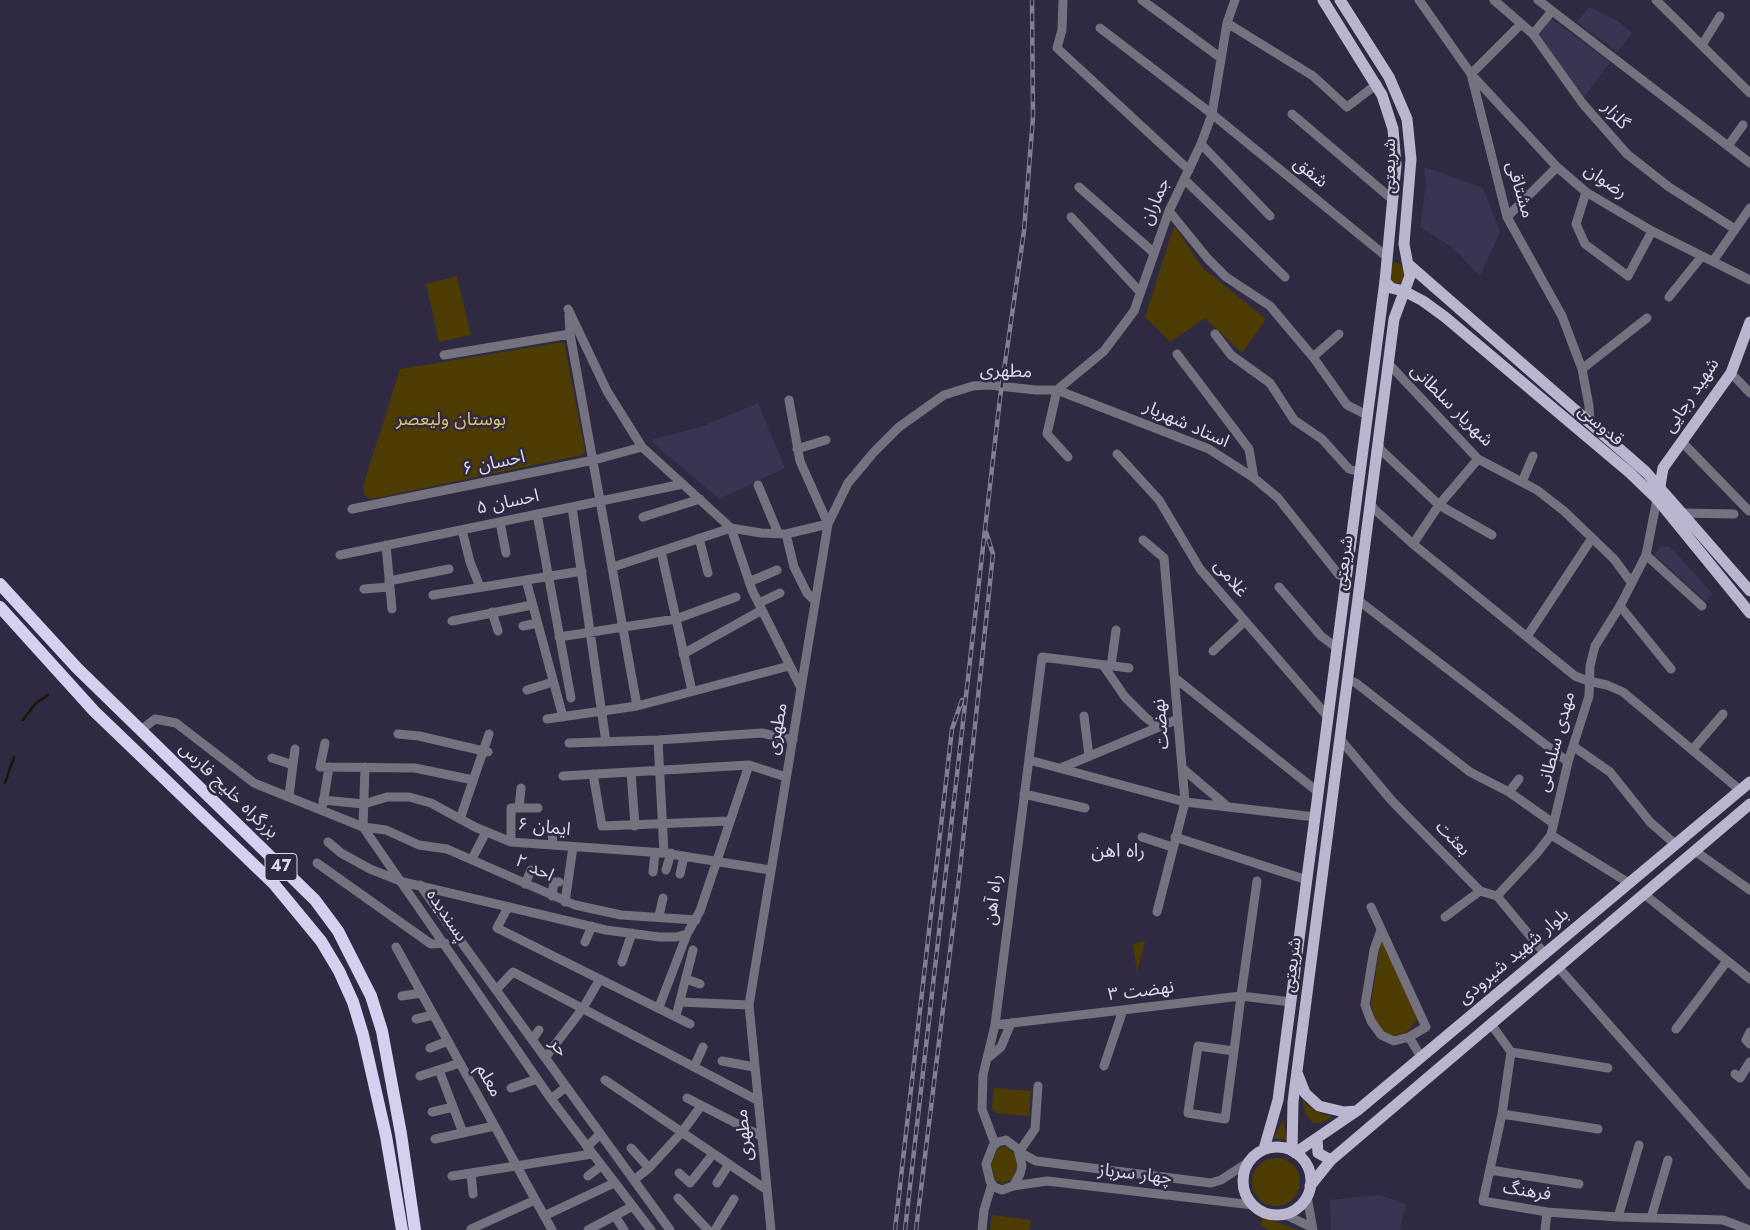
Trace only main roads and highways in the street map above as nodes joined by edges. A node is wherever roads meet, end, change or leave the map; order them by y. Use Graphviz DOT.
graph roads {
  1 [pos="1323,0"];
  2 [pos="1340,0"];
  3 [pos="1408,264"];
  4 [pos="1385,281"];
  5 [pos="1432,286"];
  6 [pos="1404,292"];
  7 [pos="1423,301"];
  8 [pos="1380,316"];
  9 [pos="1394,319"];
  10 [pos="1750,322"];
  11 [pos="1663,468"];
  12 [pos="1646,472"];
  13 [pos="1660,486"];
  14 [pos="0,584"];
  15 [pos="1750,591"];
  16 [pos="0,607"];
  17 [pos="1750,613"];
  18 [pos="1750,782"];
  19 [pos="1750,804"];
  20 [pos="1297,1069"];
  21 [pos="1278,1100"];
  22 [pos="1292,1102"];
  23 [pos="1358,1110"];
  24 [pos="1317,1139"];
  25 [pos="1264,1149"];
  26 [pos="1293,1152"];
  27 [pos="1331,1160"];
  28 [pos="1309,1191"];
  29 [pos="402,1230"];
  30 [pos="415,1230"];
  1 -- 4 [label="main road, شریعتی"];
  2 -- 3 [label="main road, شریعتی"];
  3 -- 5 [label="main road, قدوسی"];
  3 -- 6 [label="main road, شریعتی"];
  4 -- 6 [label="main road, قدوسی"];
  4 -- 8 [label="main road, شریعتی"];
  5 -- 7 [label="main road"];
  5 -- 12 [label="main road, قدوسی"];
  6 -- 7 [label="main road, قدوسی"];
  6 -- 9 [label="main road, شریعتی"];
  7 -- 17 [label="main road, قدوسی"];
  8 -- 9 [label="main road"];
  8 -- 21 [label="main road, شریعتی"];
  9 -- 20 [label="main road, شریعتی"];
  10 -- 11 [label="main road, شهید رجایی"];
  11 -- 12 [label="main road"];
  11 -- 13 [label="main road, شهید رجایی"];
  12 -- 13 [label="main road, قدوسی"];
  13 -- 15 [label="main road, قدوسی"];
  14 -- 30 [label="highway, بزرگراه خلیج فارس / 47"];
  16 -- 29 [label="highway, بزرگراه خلیج فارس / 47"];
  18 -- 23 [label="main road, بلوار شهید شیرودی"];
  19 -- 27 [label="main road, بلوار شهید شیرودی"];
  20 -- 22 [label="main road, شریعتی"];
  20 -- 23 [label="main road"];
  21 -- 22 [label="main road"];
  21 -- 25 [label="main road, شریعتی"];
  22 -- 26 [label="main road, شریعتی"];
  23 -- 24 [label="main road, بلوار شهید شیرودی"];
  24 -- 26 [label="main road, بلوار شهید شیرودی"];
  24 -- 27 [label="main road"];
  25 -- 26 [label="main road"];
  25 -- 28 [label="main road"];
  26 -- 28 [label="main road"];
  27 -- 28 [label="main road, بلوار شهید شیرودی"];
}
